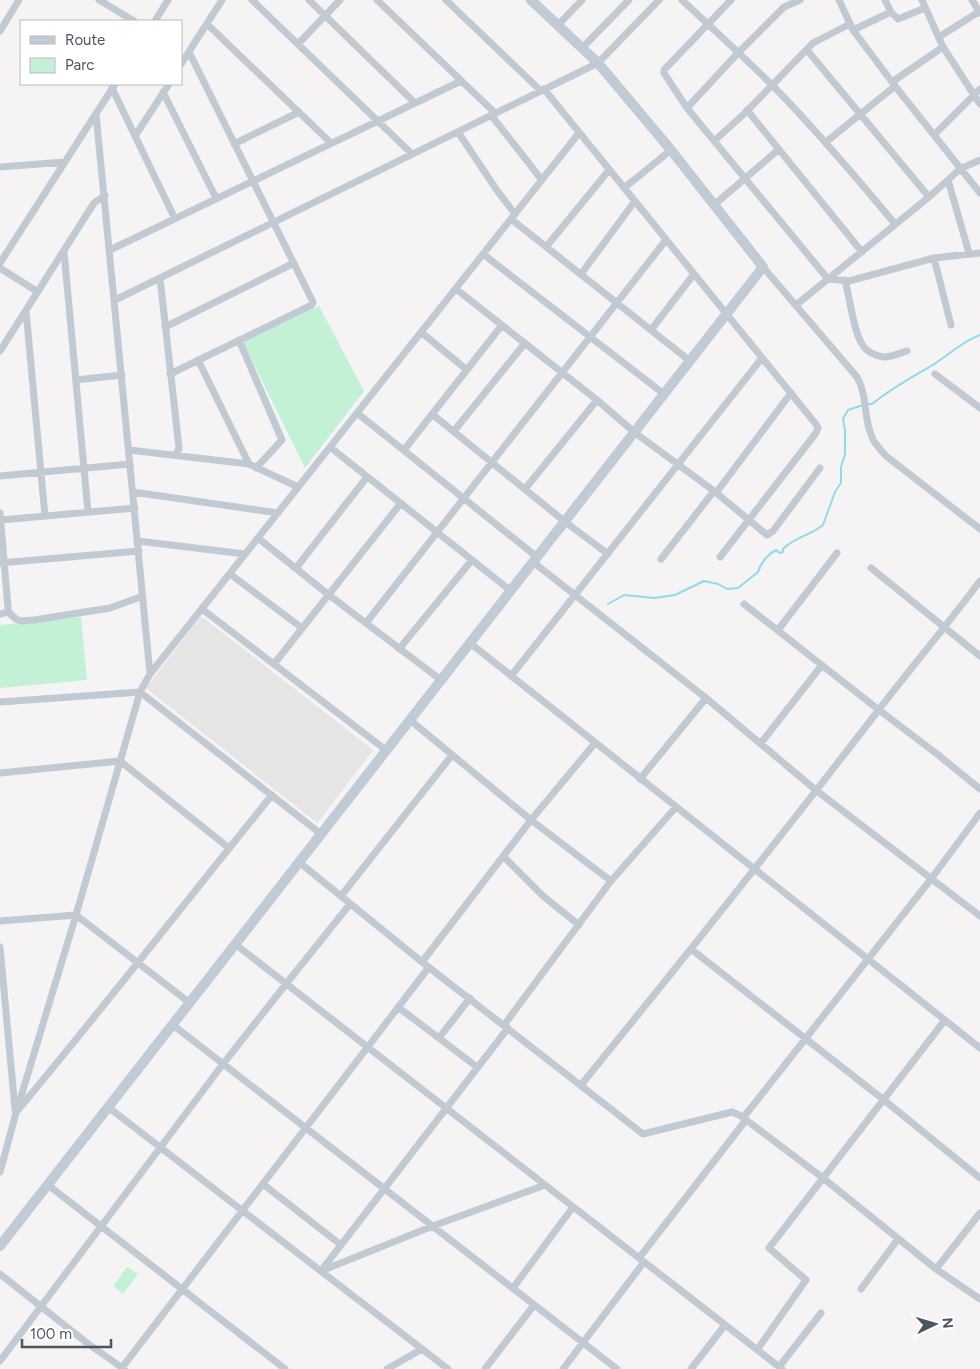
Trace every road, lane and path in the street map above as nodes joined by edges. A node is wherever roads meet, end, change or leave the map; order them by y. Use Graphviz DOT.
graph roads {
  1 [pos="20,0"];
  2 [pos="99,0"];
  3 [pos="168,0"];
  4 [pos="222,0"];
  5 [pos="252,0"];
  6 [pos="309,0"];
  7 [pos="340,0"];
  8 [pos="377,0"];
  9 [pos="447,0"];
  10 [pos="533,0"];
  11 [pos="582,0"];
  12 [pos="629,0"];
  13 [pos="659,0"];
  14 [pos="682,0"];
  15 [pos="731,0"];
  16 [pos="800,0"];
  17 [pos="839,0"];
  18 [pos="885,0"];
  19 [pos="922,0"];
  20 [pos="972,0"];
  21 [pos="925,8"];
  22 [pos="891,12"];
  23 [pos="979,12"];
  24 [pos="326,16"];
  25 [pos="132,20"];
  26 [pos="156,20"];
  27 [pos="207,24"];
  28 [pos="708,24"];
  29 [pos="558,25"];
  30 [pos="852,27"];
  31 [pos="0,31"];
  32 [pos="939,37"];
  33 [pos="298,44"];
  34 [pos="943,47"];
  35 [pos="582,48"];
  36 [pos="807,50"];
  37 [pos="189,52"];
  38 [pos="738,53"];
  39 [pos="182,62"];
  40 [pos="598,63"];
  41 [pos="461,81"];
  42 [pos="894,84"];
  43 [pos="167,85"];
  44 [pos="772,85"];
  45 [pos="113,86"];
  46 [pos="980,89"];
  47 [pos="543,90"];
  48 [pos="163,92"];
  49 [pos="975,96"];
  50 [pos="415,103"];
  51 [pos="980,104"];
  52 [pos="687,108"];
  53 [pos="747,110"];
  54 [pos="299,112"];
  55 [pos="96,114"];
  56 [pos="493,114"];
  57 [pos="860,114"];
  58 [pos="378,120"];
  59 [pos="458,132"];
  60 [pos="579,133"];
  61 [pos="935,134"];
  62 [pos="135,136"];
  63 [pos="714,141"];
  64 [pos="826,142"];
  65 [pos="331,143"];
  66 [pos="234,144"];
  67 [pos="671,150"];
  68 [pos="778,150"];
  69 [pos="412,154"];
  70 [pos="980,160"];
  71 [pos="65,162"];
  72 [pos="0,167"];
  73 [pos="960,169"];
  74 [pos="609,170"];
  75 [pos="746,178"];
  76 [pos="253,180"];
  77 [pos="542,180"];
  78 [pos="948,180"];
  79 [pos="624,188"];
  80 [pos="979,190"];
  81 [pos="105,194"];
  82 [pos="929,197"];
  83 [pos="216,198"];
  84 [pos="635,201"];
  85 [pos="714,206"];
  86 [pos="513,217"];
  87 [pos="174,219"];
  88 [pos="274,222"];
  89 [pos="896,224"];
  90 [pos="666,240"];
  91 [pos="546,247"];
  92 [pos="110,250"];
  93 [pos="64,252"];
  94 [pos="862,252"];
  95 [pos="970,253"];
  96 [pos="980,253"];
  97 [pos="483,254"];
  98 [pos="934,258"];
  99 [pos="0,263"];
  100 [pos="294,263"];
  101 [pos="764,267"];
  102 [pos="0,268"];
  103 [pos="580,274"];
  104 [pos="694,274"];
  105 [pos="160,278"];
  106 [pos="828,279"];
  107 [pos="845,280"];
  108 [pos="456,289"];
  109 [pos="38,292"];
  110 [pos="115,300"];
  111 [pos="617,303"];
  112 [pos="796,305"];
  113 [pos="26,311"];
  114 [pos="726,314"];
  115 [pos="502,325"];
  116 [pos="951,325"];
  117 [pos="165,327"];
  118 [pos="651,330"];
  119 [pos="421,332"];
  120 [pos="590,337"];
  121 [pos="239,340"];
  122 [pos="525,343"];
  123 [pos="0,351"];
  124 [pos="907,351"];
  125 [pos="762,358"];
  126 [pos="198,360"];
  127 [pos="690,361"];
  128 [pos="467,370"];
  129 [pos="562,372"];
  130 [pos="170,374"];
  131 [pos="935,374"];
  132 [pos="122,375"];
  133 [pos="76,380"];
  134 [pos="791,393"];
  135 [pos="664,394"];
  136 [pos="597,400"];
  137 [pos="980,408"];
  138 [pos="358,413"];
  139 [pos="432,414"];
  140 [pos="454,431"];
  141 [pos="634,432"];
  142 [pos="330,447"];
  143 [pos="129,450"];
  144 [pos="404,450"];
  145 [pos="176,455"];
  146 [pos="492,462"];
  147 [pos="130,464"];
  148 [pos="678,464"];
  149 [pos="252,466"];
  150 [pos="84,468"];
  151 [pos="820,468"];
  152 [pos="41,472"];
  153 [pos="0,476"];
  154 [pos="367,477"];
  155 [pos="298,487"];
  156 [pos="525,490"];
  157 [pos="133,492"];
  158 [pos="715,492"];
  159 [pos="464,498"];
  160 [pos="401,503"];
  161 [pos="135,508"];
  162 [pos="88,512"];
  163 [pos="278,513"];
  164 [pos="45,516"];
  165 [pos="0,517"];
  166 [pos="749,519"];
  167 [pos="564,521"];
  168 [pos="980,529"];
  169 [pos="437,532"];
  170 [pos="258,538"];
  171 [pos="138,540"];
  172 [pos="139,551"];
  173 [pos="837,553"];
  174 [pos="245,554"];
  175 [pos="608,554"];
  176 [pos="720,557"];
  177 [pos="535,559"];
  178 [pos="661,559"];
  179 [pos="472,560"];
  180 [pos="2,563"];
  181 [pos="296,568"];
  182 [pos="871,568"];
  183 [pos="230,574"];
  184 [pos="980,580"];
  185 [pos="510,591"];
  186 [pos="329,595"];
  187 [pos="575,595"];
  188 [pos="143,596"];
  189 [pos="744,604"];
  190 [pos="202,609"];
  191 [pos="8,612"];
  192 [pos="0,614"];
  193 [pos="366,623"];
  194 [pos="302,628"];
  195 [pos="945,628"];
  196 [pos="778,630"];
  197 [pos="470,643"];
  198 [pos="400,649"];
  199 [pos="980,656"];
  200 [pos="274,664"];
  201 [pos="822,665"];
  202 [pos="150,674"];
  203 [pos="512,676"];
  204 [pos="441,680"];
  205 [pos="140,692"];
  206 [pos="706,698"];
  207 [pos="0,702"];
  208 [pos="879,710"];
  209 [pos="410,720"];
  210 [pos="595,742"];
  211 [pos="761,743"];
  212 [pos="386,750"];
  213 [pos="452,755"];
  214 [pos="120,761"];
  215 [pos="0,773"];
  216 [pos="640,778"];
  217 [pos="980,789"];
  218 [pos="817,791"];
  219 [pos="272,795"];
  220 [pos="676,807"];
  221 [pos="978,819"];
  222 [pos="531,820"];
  223 [pos="322,834"];
  224 [pos="229,848"];
  225 [pos="503,856"];
  226 [pos="299,862"];
  227 [pos="755,869"];
  228 [pos="931,879"];
  229 [pos="612,881"];
  230 [pos="341,896"];
  231 [pos="350,904"];
  232 [pos="76,915"];
  233 [pos="980,916"];
  234 [pos="0,921"];
  235 [pos="579,925"];
  236 [pos="235,944"];
  237 [pos="0,948"];
  238 [pos="692,949"];
  239 [pos="868,959"];
  240 [pos="137,962"];
  241 [pos="422,962"];
  242 [pos="429,967"];
  243 [pos="286,984"];
  244 [pos="470,998"];
  245 [pos="190,1002"];
  246 [pos="398,1007"];
  247 [pos="945,1020"];
  248 [pos="173,1024"];
  249 [pos="506,1026"];
  250 [pos="439,1038"];
  251 [pos="806,1038"];
  252 [pos="367,1047"];
  253 [pos="980,1048"];
  254 [pos="224,1064"];
  255 [pos="477,1067"];
  256 [pos="581,1085"];
  257 [pos="884,1100"];
  258 [pos="108,1107"];
  259 [pos="446,1108"];
  260 [pos="16,1113"];
  261 [pos="745,1119"];
  262 [pos="306,1128"];
  263 [pos="160,1147"];
  264 [pos="0,1172"];
  265 [pos="823,1178"];
  266 [pos="980,1178"];
  267 [pos="262,1184"];
  268 [pos="48,1185"];
  269 [pos="545,1185"];
  270 [pos="384,1188"];
  271 [pos="573,1207"];
  272 [pos="242,1210"];
  273 [pos="980,1213"];
  274 [pos="433,1226"];
  275 [pos="102,1227"];
  276 [pos="898,1239"];
  277 [pos="1,1243"];
  278 [pos="341,1245"];
  279 [pos="642,1260"];
  280 [pos="936,1270"];
  281 [pos="321,1271"];
  282 [pos="0,1274"];
  283 [pos="182,1288"];
  284 [pos="513,1288"];
  285 [pos="862,1289"];
  286 [pos="980,1299"];
  287 [pos="534,1305"];
  288 [pos="41,1307"];
  289 [pos="821,1313"];
  290 [pos="725,1325"];
  291 [pos="583,1342"];
  292 [pos="422,1349"];
  293 [pos="757,1350"];
  294 [pos="0,1362"];
  295 [pos="439,1366"];
  296 [pos="123,1368"];
  297 [pos="781,1368"];
  298 [pos="285,1369"];
  299 [pos="388,1369"];
  300 [pos="448,1369"];
  301 [pos="485,1369"];
  302 [pos="563,1369"];
  303 [pos="617,1369"];
  304 [pos="691,1369"];
  1 -- 31 [label="street"];
  2 -- 25 [label="street"];
  3 -- 26 [label="street"];
  4 -- 27 [label="street"];
  5 -- 33 [label="street"];
  6 -- 24 [label="street"];
  7 -- 24 [label="street"];
  8 -- 41 [label="street"];
  9 -- 47 [label="street"];
  10 -- 29 [label="main road"];
  11 -- 29 [label="street"];
  12 -- 35 [label="street"];
  13 -- 40 [label="street"];
  14 -- 28 [label="street"];
  15 -- 28 [label="street"];
  16 -- 38 [label="street"];
  17 -- 30 [label="street"];
  18 -- 22 [label="street"];
  19 -- 21 [label="street"];
  20 -- 23 [label="street"];
  21 -- 22 [label="street"];
  21 -- 32 [label="street"];
  22 -- 30 [label="street"];
  23 -- 32 [label="street"];
  24 -- 33 [label="street"];
  24 -- 50 [label="street"];
  27 -- 37 [label="street"];
  27 -- 54 [label="street"];
  28 -- 38 [label="street"];
  28 -- 52 [label="street"];
  29 -- 35 [label="main road"];
  30 -- 36 [label="street"];
  30 -- 42 [label="street"];
  32 -- 34 [label="street"];
  33 -- 58 [label="street"];
  34 -- 42 [label="street"];
  34 -- 49 [label="street"];
  35 -- 40 [label="main road"];
  36 -- 44 [label="street"];
  36 -- 57 [label="street"];
  37 -- 39 [label="street"];
  37 -- 66 [label="street"];
  38 -- 44 [label="street"];
  38 -- 52 [label="street"];
  40 -- 47 [label="street"];
  40 -- 67 [label="main road"];
  41 -- 50 [label="street"];
  41 -- 56 [label="street"];
  42 -- 57 [label="street"];
  42 -- 61 [label="street"];
  43 -- 48 [label="street"];
  44 -- 53 [label="street"];
  44 -- 64 [label="street"];
  45 -- 55 [label="street"];
  45 -- 62 [label="street"];
  46 -- 49 [label="street"];
  47 -- 56 [label="street"];
  47 -- 60 [label="street"];
  48 -- 62 [label="street"];
  48 -- 83 [label="street"];
  49 -- 51 [label="street"];
  49 -- 61 [label="street"];
  50 -- 58 [label="street"];
  52 -- 63 [label="street"];
  53 -- 63 [label="street"];
  53 -- 68 [label="street"];
  54 -- 65 [label="street"];
  54 -- 66 [label="street"];
  55 -- 71 [label="street"];
  55 -- 81 [label="street"];
  56 -- 59 [label="street"];
  56 -- 77 [label="street"];
  57 -- 64 [label="street"];
  57 -- 82 [label="street"];
  58 -- 65 [label="street"];
  58 -- 69 [label="street"];
  59 -- 69 [label="street"];
  59 -- 86 [label="street"];
  60 -- 74 [label="street"];
  60 -- 77 [label="street"];
  61 -- 73 [label="street"];
  62 -- 87 [label="street"];
  63 -- 75 [label="street"];
  64 -- 89 [label="street"];
  65 -- 76 [label="street"];
  66 -- 76 [label="street"];
  67 -- 79 [label="street"];
  67 -- 85 [label="main road"];
  68 -- 75 [label="street"];
  68 -- 94 [label="street"];
  69 -- 88 [label="street"];
  70 -- 73 [label="street"];
  71 -- 72 [label="street"];
  71 -- 99 [label="street"];
  73 -- 78 [label="street"];
  73 -- 80 [label="street"];
  74 -- 79 [label="street"];
  74 -- 91 [label="street"];
  75 -- 85 [label="street"];
  75 -- 106 [label="street"];
  76 -- 83 [label="street"];
  76 -- 88 [label="street"];
  77 -- 86 [label="street"];
  78 -- 82 [label="street"];
  78 -- 95 [label="street"];
  79 -- 84 [label="street"];
  81 -- 92 [label="street"];
  81 -- 93 [label="street"];
  82 -- 89 [label="street"];
  83 -- 87 [label="street"];
  84 -- 90 [label="street"];
  84 -- 103 [label="street"];
  85 -- 101 [label="main road"];
  86 -- 91 [label="street"];
  86 -- 97 [label="street"];
  87 -- 92 [label="street"];
  88 -- 100 [label="street"];
  88 -- 105 [label="street"];
  89 -- 94 [label="street"];
  90 -- 104 [label="street"];
  90 -- 111 [label="street"];
  91 -- 103 [label="street"];
  92 -- 110 [label="street"];
  93 -- 109 [label="street"];
  93 -- 133 [label="street"];
  94 -- 106 [label="street"];
  95 -- 96 [label="street"];
  95 -- 98 [label="street"];
  97 -- 108 [label="street"];
  97 -- 120 [label="street"];
  98 -- 107 [label="street"];
  98 -- 116 [label="street"];
  100 -- 117 [label="street"];
  100 -- 121 [label="street"];
  101 -- 112 [label="street"];
  101 -- 114 [label="main road"];
  102 -- 109 [label="street"];
  103 -- 111 [label="street"];
  104 -- 114 [label="street"];
  104 -- 118 [label="street"];
  105 -- 110 [label="street"];
  105 -- 117 [label="street"];
  106 -- 107 [label="street"];
  106 -- 112 [label="street"];
  107 -- 124 [label="street"];
  108 -- 115 [label="street"];
  108 -- 119 [label="street"];
  109 -- 113 [label="street"];
  110 -- 132 [label="street"];
  111 -- 118 [label="street"];
  111 -- 120 [label="street"];
  112 -- 168 [label="street"];
  113 -- 123 [label="street"];
  113 -- 152 [label="street"];
  114 -- 125 [label="street"];
  114 -- 127 [label="main road"];
  115 -- 122 [label="street"];
  115 -- 128 [label="street"];
  117 -- 130 [label="street"];
  118 -- 127 [label="street"];
  119 -- 128 [label="street"];
  119 -- 138 [label="street"];
  120 -- 129 [label="street"];
  120 -- 135 [label="street"];
  121 -- 126 [label="street"];
  121 -- 149 [label="street"];
  122 -- 129 [label="street"];
  122 -- 140 [label="street"];
  125 -- 134 [label="street"];
  125 -- 148 [label="street"];
  126 -- 130 [label="street"];
  126 -- 149 [label="street"];
  127 -- 135 [label="main road"];
  128 -- 139 [label="street"];
  129 -- 136 [label="street"];
  129 -- 146 [label="street"];
  130 -- 145 [label="street"];
  131 -- 137 [label="street"];
  132 -- 133 [label="street"];
  132 -- 143 [label="street"];
  133 -- 150 [label="street"];
  134 -- 158 [label="street"];
  134 -- 166 [label="street"];
  135 -- 141 [label="main road"];
  136 -- 141 [label="street"];
  136 -- 156 [label="street"];
  138 -- 142 [label="street"];
  138 -- 144 [label="street"];
  139 -- 140 [label="street"];
  139 -- 144 [label="street"];
  140 -- 146 [label="street"];
  141 -- 148 [label="street"];
  141 -- 167 [label="main road"];
  142 -- 154 [label="street"];
  142 -- 155 [label="street"];
  143 -- 145 [label="street"];
  143 -- 147 [label="street"];
  144 -- 159 [label="street"];
  145 -- 149 [label="street"];
  146 -- 156 [label="street"];
  146 -- 159 [label="street"];
  147 -- 150 [label="street"];
  147 -- 157 [label="street"];
  148 -- 158 [label="street"];
  148 -- 175 [label="street"];
  149 -- 155 [label="street"];
  150 -- 152 [label="street"];
  150 -- 162 [label="street"];
  151 -- 166 [label="street"];
  152 -- 153 [label="street"];
  152 -- 164 [label="street"];
  154 -- 160 [label="street"];
  154 -- 181 [label="street"];
  155 -- 163 [label="street"];
  156 -- 167 [label="street"];
  157 -- 161 [label="street"];
  157 -- 163 [label="street"];
  158 -- 166 [label="street"];
  158 -- 178 [label="street"];
  159 -- 169 [label="street"];
  159 -- 177 [label="street"];
  160 -- 169 [label="street"];
  160 -- 186 [label="street"];
  161 -- 162 [label="street"];
  161 -- 171 [label="street"];
  162 -- 164 [label="street"];
  163 -- 170 [label="street"];
  164 -- 165 [label="street"];
  165 -- 180 [label="street"];
  166 -- 176 [label="street"];
  167 -- 175 [label="street"];
  167 -- 177 [label="main road"];
  169 -- 179 [label="street"];
  169 -- 193 [label="street"];
  170 -- 174 [label="street"];
  170 -- 181 [label="street"];
  171 -- 172 [label="street"];
  171 -- 174 [label="street"];
  172 -- 180 [label="street"];
  172 -- 188 [label="street"];
  173 -- 196 [label="street"];
  174 -- 183 [label="street"];
  175 -- 187 [label="street"];
  177 -- 185 [label="main road"];
  177 -- 187 [label="street"];
  179 -- 185 [label="street"];
  179 -- 198 [label="street"];
  180 -- 191 [label="street"];
  181 -- 186 [label="street"];
  182 -- 195 [label="street"];
  183 -- 190 [label="street"];
  183 -- 194 [label="street"];
  184 -- 195 [label="street"];
  185 -- 197 [label="main road"];
  186 -- 193 [label="street"];
  186 -- 194 [label="street"];
  187 -- 203 [label="street"];
  187 -- 206 [label="street"];
  188 -- 191 [label="street"];
  188 -- 202 [label="street"];
  189 -- 196 [label="street"];
  190 -- 200 [label="street"];
  190 -- 202 [label="street"];
  191 -- 192 [label="street"];
  193 -- 198 [label="street"];
  194 -- 200 [label="street"];
  195 -- 199 [label="street"];
  195 -- 208 [label="street"];
  196 -- 201 [label="street"];
  197 -- 203 [label="street"];
  197 -- 204 [label="main road"];
  198 -- 204 [label="street"];
  200 -- 212 [label="street"];
  201 -- 208 [label="street"];
  201 -- 211 [label="street"];
  202 -- 205 [label="street"];
  203 -- 210 [label="street"];
  204 -- 209 [label="main road"];
  205 -- 207 [label="street"];
  205 -- 214 [label="street"];
  205 -- 219 [label="street"];
  206 -- 211 [label="street"];
  206 -- 216 [label="street"];
  208 -- 217 [label="street"];
  208 -- 218 [label="street"];
  209 -- 212 [label="main road"];
  209 -- 213 [label="street"];
  210 -- 216 [label="street"];
  210 -- 222 [label="street"];
  211 -- 218 [label="street"];
  212 -- 223 [label="main road"];
  213 -- 222 [label="street"];
  213 -- 230 [label="street"];
  214 -- 215 [label="street"];
  214 -- 224 [label="street"];
  214 -- 232 [label="street"];
  216 -- 220 [label="street"];
  218 -- 227 [label="street"];
  218 -- 228 [label="street"];
  219 -- 223 [label="street"];
  219 -- 224 [label="street"];
  220 -- 227 [label="street"];
  220 -- 229 [label="street"];
  221 -- 228 [label="street"];
  222 -- 225 [label="street"];
  222 -- 229 [label="street"];
  223 -- 226 [label="main road"];
  224 -- 240 [label="street"];
  225 -- 235 [label="street"];
  225 -- 241 [label="street"];
  226 -- 230 [label="street"];
  226 -- 236 [label="main road"];
  227 -- 238 [label="street"];
  227 -- 239 [label="street"];
  228 -- 233 [label="street"];
  228 -- 239 [label="street"];
  229 -- 235 [label="street"];
  230 -- 231 [label="street"];
  231 -- 241 [label="street"];
  231 -- 243 [label="street"];
  232 -- 234 [label="street"];
  232 -- 240 [label="street"];
  232 -- 260 [label="street"];
  235 -- 249 [label="street"];
  236 -- 243 [label="street"];
  236 -- 245 [label="main road"];
  237 -- 260 [label="street"];
  238 -- 251 [label="street"];
  238 -- 256 [label="street"];
  239 -- 247 [label="street"];
  239 -- 251 [label="street"];
  240 -- 245 [label="street"];
  240 -- 260 [label="street"];
  241 -- 242 [label="street"];
  242 -- 244 [label="street"];
  242 -- 246 [label="street"];
  243 -- 252 [label="street"];
  243 -- 254 [label="street"];
  244 -- 249 [label="street"];
  244 -- 250 [label="street"];
  245 -- 248 [label="main road"];
  246 -- 250 [label="street"];
  246 -- 252 [label="street"];
  247 -- 253 [label="street"];
  247 -- 257 [label="street"];
  248 -- 254 [label="street"];
  248 -- 258 [label="main road"];
  249 -- 255 [label="street"];
  249 -- 256 [label="street"];
  250 -- 255 [label="street"];
  251 -- 257 [label="street"];
  251 -- 261 [label="street"];
  252 -- 259 [label="street"];
  252 -- 262 [label="street"];
  254 -- 262 [label="street"];
  254 -- 263 [label="street"];
  255 -- 259 [label="street"];
  256 -- 261 [label="street"];
  257 -- 265 [label="street"];
  257 -- 266 [label="street"];
  258 -- 263 [label="street"];
  258 -- 268 [label="main road"];
  259 -- 269 [label="street"];
  259 -- 270 [label="street"];
  260 -- 264 [label="street"];
  261 -- 265 [label="street"];
  261 -- 279 [label="street"];
  262 -- 267 [label="street"];
  262 -- 270 [label="street"];
  263 -- 272 [label="street"];
  263 -- 275 [label="street"];
  265 -- 276 [label="street"];
  265 -- 293 [label="street"];
  267 -- 272 [label="street"];
  267 -- 278 [label="street"];
  268 -- 275 [label="street"];
  268 -- 277 [label="main road"];
  269 -- 271 [label="street"];
  269 -- 274 [label="street"];
  270 -- 274 [label="street"];
  270 -- 278 [label="street"];
  271 -- 279 [label="street"];
  271 -- 284 [label="street"];
  272 -- 281 [label="street"];
  272 -- 283 [label="street"];
  273 -- 280 [label="street"];
  274 -- 281 [label="street"];
  274 -- 284 [label="street"];
  275 -- 283 [label="street"];
  275 -- 288 [label="street"];
  276 -- 280 [label="street"];
  276 -- 285 [label="street"];
  278 -- 281 [label="street"];
  279 -- 290 [label="street"];
  279 -- 291 [label="street"];
  280 -- 286 [label="street"];
  281 -- 292 [label="street"];
  282 -- 288 [label="street"];
  283 -- 296 [label="street"];
  283 -- 298 [label="street"];
  284 -- 287 [label="street"];
  287 -- 291 [label="street"];
  287 -- 301 [label="street"];
  288 -- 294 [label="street"];
  288 -- 296 [label="street"];
  289 -- 297 [label="street"];
  290 -- 293 [label="street"];
  290 -- 304 [label="street"];
  291 -- 302 [label="street"];
  291 -- 303 [label="street"];
  292 -- 295 [label="street"];
  292 -- 299 [label="street"];
  293 -- 297 [label="street"];
  295 -- 300 [label="street"];
}
